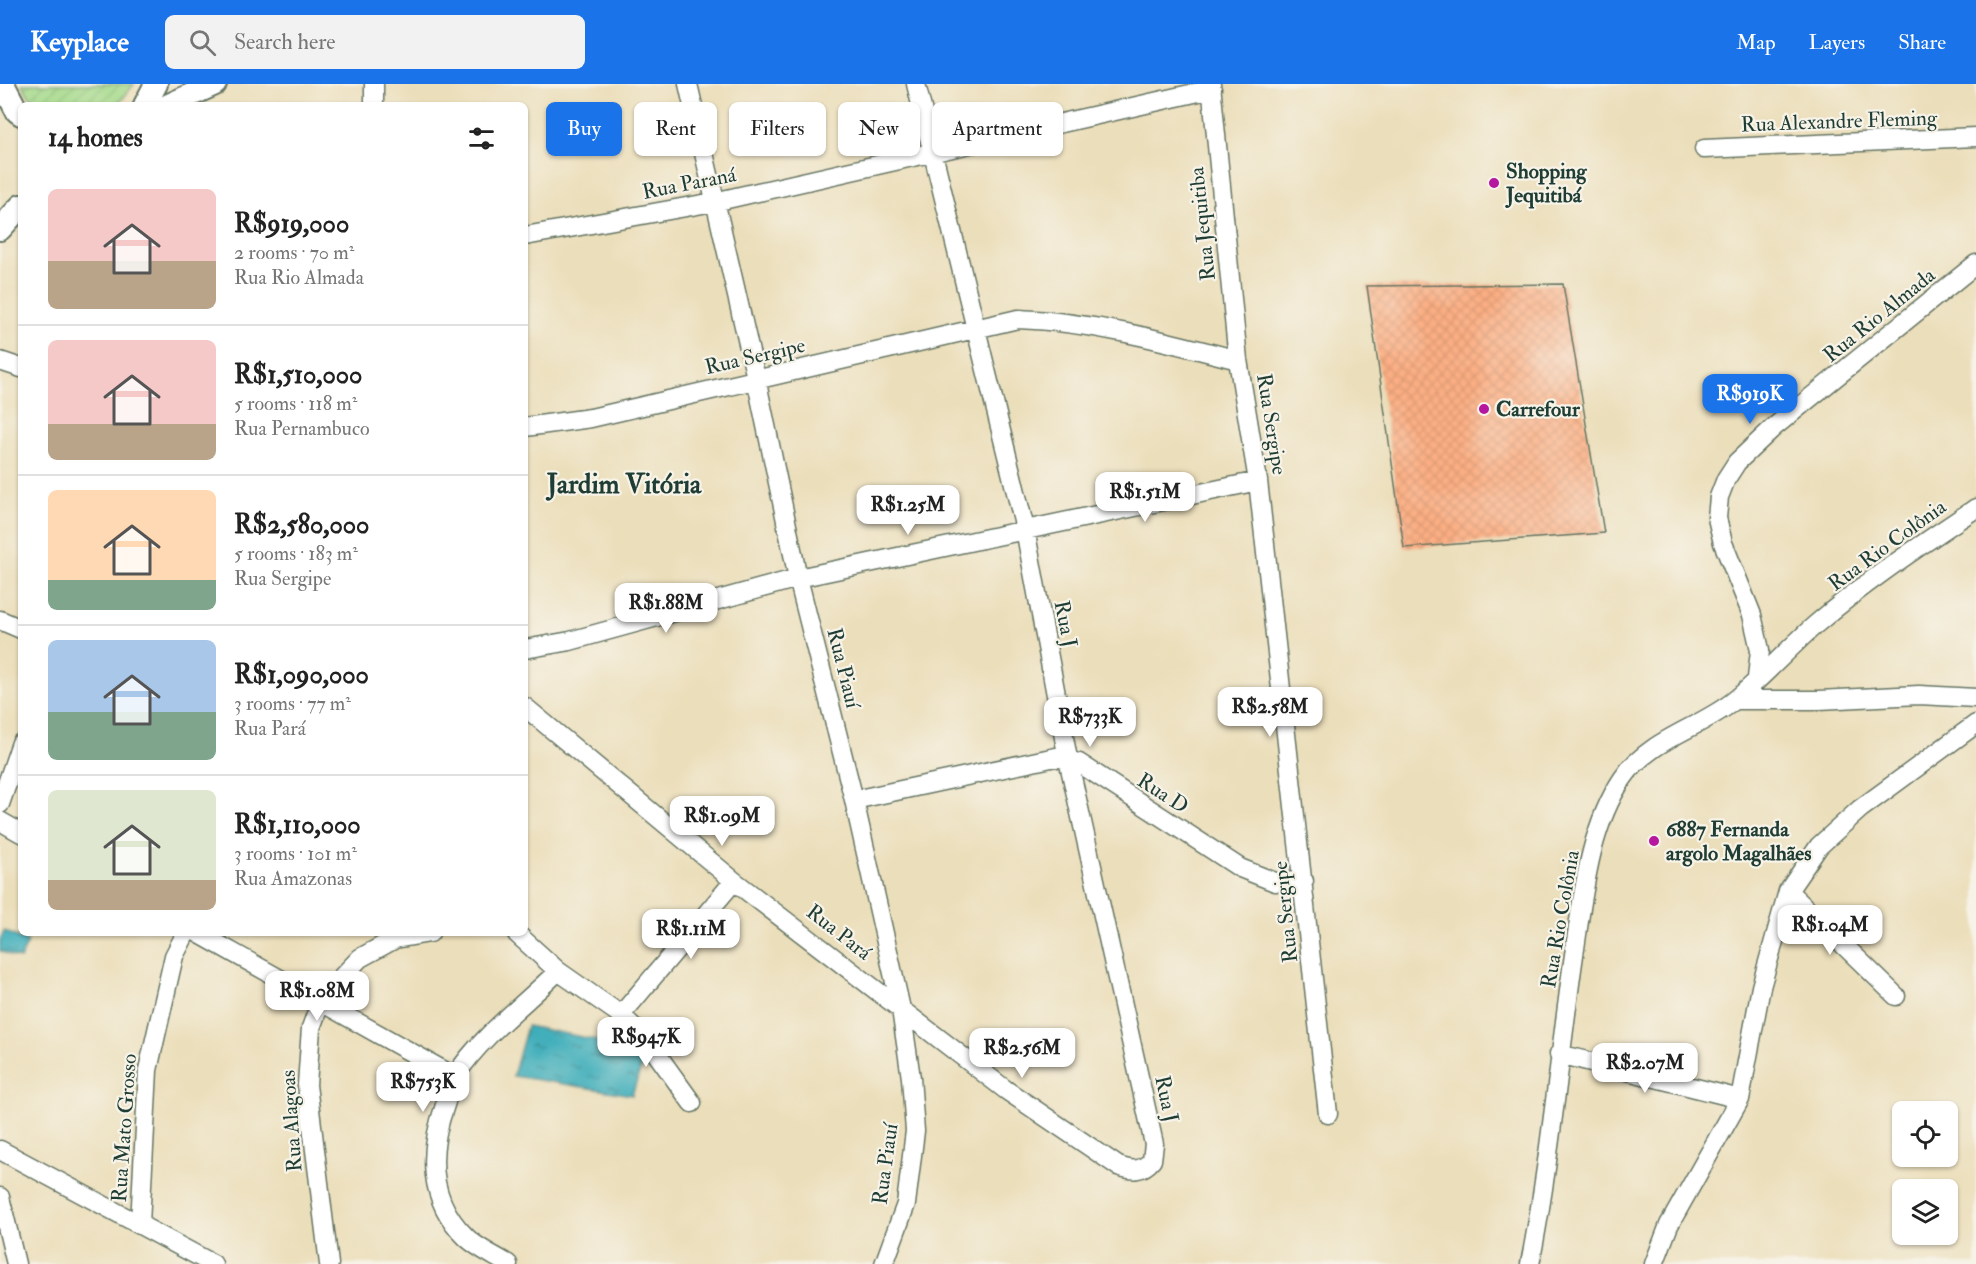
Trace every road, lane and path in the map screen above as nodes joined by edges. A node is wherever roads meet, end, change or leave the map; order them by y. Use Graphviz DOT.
graph roads {
  1 [pos="3,84"];
  2 [pos="156,84"];
  3 [pos="215,84"];
  4 [pos="374,84"];
  5 [pos="688,84"];
  6 [pos="916,84"];
  7 [pos="1211,87"];
  8 [pos="147,102"];
  9 [pos="176,102"];
  10 [pos="374,102"];
  11 [pos="18,112"];
  12 [pos="1063,122"];
  13 [pos="1976,137"];
  14 [pos="932,148"];
  15 [pos="1704,149"];
  16 [pos="932,152"];
  17 [pos="934,156"];
  18 [pos="714,202"];
  19 [pos="18,209"];
  20 [pos="0,229"];
  21 [pos="528,235"];
  22 [pos="1976,264"];
  23 [pos="975,327"];
  24 [pos="1238,360"];
  25 [pos="0,361"];
  26 [pos="18,367"];
  27 [pos="756,378"];
  28 [pos="528,427"];
  29 [pos="1258,481"];
  30 [pos="1976,508"];
  31 [pos="1025,529"];
  32 [pos="798,578"];
  33 [pos="0,620"];
  34 [pos="18,628"];
  35 [pos="528,649"];
  36 [pos="1757,678"];
  37 [pos="1976,698"];
  38 [pos="1735,700"];
  39 [pos="528,709"];
  40 [pos="1976,724"];
  41 [pos="18,751"];
  42 [pos="1068,759"];
  43 [pos="854,800"];
  44 [pos="0,804"];
  45 [pos="0,821"];
  46 [pos="18,831"];
  47 [pos="1304,880"];
  48 [pos="734,881"];
  49 [pos="1788,891"];
  50 [pos="184,936"];
  51 [pos="203,936"];
  52 [pos="412,936"];
  53 [pos="519,936"];
  54 [pos="558,971"];
  55 [pos="1896,996"];
  56 [pos="320,1003"];
  57 [pos="901,1009"];
  58 [pos="621,1015"];
  59 [pos="1559,1054"];
  60 [pos="455,1077"];
  61 [pos="1740,1099"];
  62 [pos="692,1103"];
  63 [pos="1328,1114"];
  64 [pos="0,1150"];
  65 [pos="1140,1170"];
  66 [pos="0,1197"];
  67 [pos="140,1224"];
  68 [pos="16,1264"];
  69 [pos="213,1264"];
  70 [pos="329,1264"];
  71 [pos="508,1264"];
  72 [pos="884,1264"];
  73 [pos="1530,1264"];
  74 [pos="1654,1264"];
  1 -- 11 [label="main road"];
  2 -- 8 [label="main road"];
  3 -- 9 [label="main road"];
  4 -- 10 [label="street"];
  5 -- 18 [label="street, Rua Piauí"];
  6 -- 14 [label="street, Rua J"];
  7 -- 12 [label="street, Rua Paraná"];
  7 -- 24 [label="street, Rua Jequitiba"];
  13 -- 15 [label="street, Rua Alexandre Fleming"];
  16 -- 18 [label="street, Rua Paraná"];
  17 -- 23 [label="street, Rua J"];
  18 -- 21 [label="street, Rua Paraná"];
  18 -- 27 [label="street, Rua Piauí"];
  19 -- 20 [label="main road"];
  22 -- 36 [label="street, Rua Rio Almada"];
  23 -- 24 [label="street, Rua Sergipe"];
  23 -- 27 [label="street, Rua Sergipe"];
  23 -- 31 [label="street, Rua J"];
  24 -- 29 [label="street, Rua Sergipe"];
  25 -- 26 [label="street"];
  27 -- 28 [label="street, Rua Sergipe"];
  27 -- 32 [label="street, Rua Piauí"];
  29 -- 31 [label="street"];
  29 -- 47 [label="street, Rua Sergipe"];
  30 -- 36 [label="street, Rua Rio Colônia"];
  31 -- 32 [label="street"];
  31 -- 42 [label="street, Rua J"];
  32 -- 35 [label="street"];
  32 -- 43 [label="street, Rua Piauí"];
  33 -- 34 [label="street"];
  36 -- 38 [label="street, Rua Rio Colônia"];
  37 -- 38 [label="street"];
  38 -- 59 [label="street, Rua Rio Colônia"];
  39 -- 48 [label="street, Rua Pará"];
  40 -- 49 [label="street"];
  41 -- 44 [label="street"];
  42 -- 43 [label="street"];
  42 -- 47 [label="street, Rua D"];
  42 -- 65 [label="street, Rua J"];
  43 -- 57 [label="street, Rua Piauí"];
  45 -- 46 [label="street"];
  47 -- 63 [label="street, Rua Sergipe"];
  48 -- 57 [label="street, Rua Pará"];
  48 -- 58 [label="street"];
  49 -- 55 [label="street"];
  49 -- 61 [label="street"];
  50 -- 67 [label="street, Rua Mato Grosso"];
  51 -- 56 [label="street"];
  52 -- 56 [label="street, Rua Alagoas"];
  53 -- 54 [label="street"];
  54 -- 58 [label="street"];
  54 -- 60 [label="street"];
  56 -- 60 [label="street"];
  56 -- 70 [label="street, Rua Alagoas"];
  57 -- 65 [label="street, Rua Pará"];
  57 -- 72 [label="street, Rua Piauí"];
  58 -- 62 [label="street"];
  59 -- 61 [label="street"];
  59 -- 73 [label="street, Rua Rio Colônia"];
  60 -- 71 [label="street"];
  61 -- 74 [label="street"];
  64 -- 67 [label="street"];
  66 -- 68 [label="street"];
  67 -- 69 [label="street"];
}
